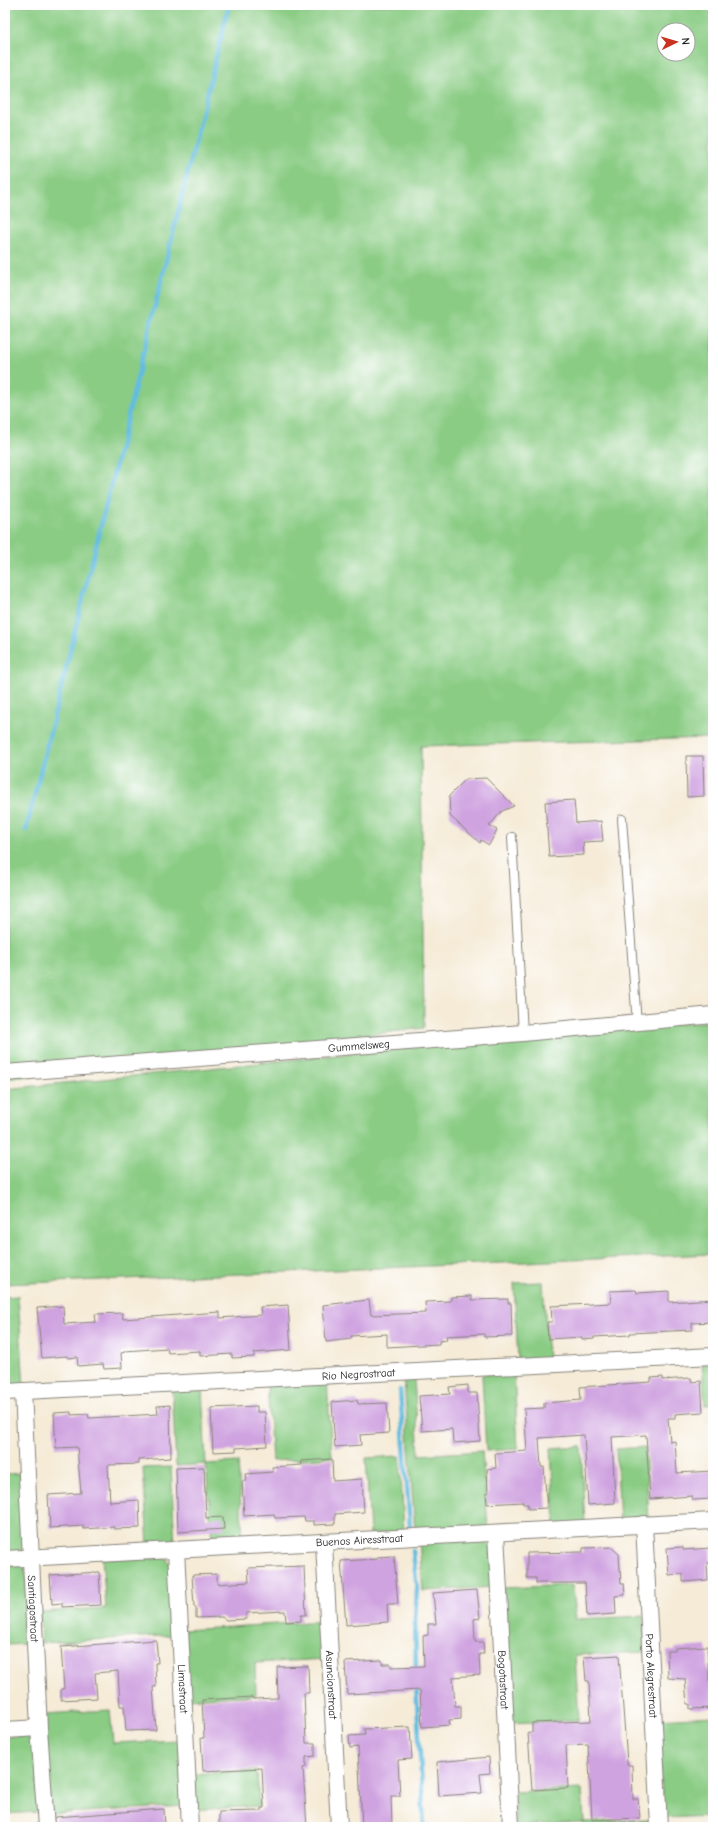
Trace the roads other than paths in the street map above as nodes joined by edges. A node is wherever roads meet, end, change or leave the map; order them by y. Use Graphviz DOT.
graph roads {
  1 [pos="622,819"];
  2 [pos="512,838"];
  3 [pos="713,1016"];
  4 [pos="637,1024"];
  5 [pos="523,1033"];
  6 [pos="5,1073"];
  7 [pos="713,1356"];
  8 [pos="23,1391"];
  9 [pos="5,1392"];
  10 [pos="713,1521"];
  11 [pos="644,1524"];
  12 [pos="496,1533"];
  13 [pos="324,1542"];
  14 [pos="176,1550"];
  15 [pos="31,1558"];
  16 [pos="5,1559"];
  17 [pos="39,1728"];
  18 [pos="5,1730"];
  19 [pos="46,1827"];
  20 [pos="190,1827"];
  21 [pos="339,1827"];
  22 [pos="511,1827"];
  23 [pos="659,1827"];
  1 -- 4 [label="lane"];
  2 -- 5 [label="lane"];
  3 -- 4 [label="street, Gummelsweg"];
  4 -- 5 [label="street, Gummelsweg"];
  5 -- 6 [label="street, Gummelsweg"];
  7 -- 8 [label="street, Rio Negrostraat"];
  8 -- 9 [label="street, Rio Negrostraat"];
  8 -- 15 [label="street, Santiagostraat"];
  10 -- 11 [label="street, Buenos Airesstraat"];
  11 -- 12 [label="street, Buenos Airesstraat"];
  11 -- 23 [label="street, Porto Alegrestraat"];
  12 -- 13 [label="street, Buenos Airesstraat"];
  12 -- 22 [label="street, Bogotastraat"];
  13 -- 14 [label="street, Buenos Airesstraat"];
  13 -- 21 [label="street, Asuncionstraat"];
  14 -- 15 [label="street, Buenos Airesstraat"];
  14 -- 20 [label="street, Limastraat"];
  15 -- 16 [label="street, Buenos Airesstraat"];
  15 -- 17 [label="street, Santiagostraat"];
  17 -- 18 [label="street"];
  17 -- 19 [label="street, Santiagostraat"];
}
